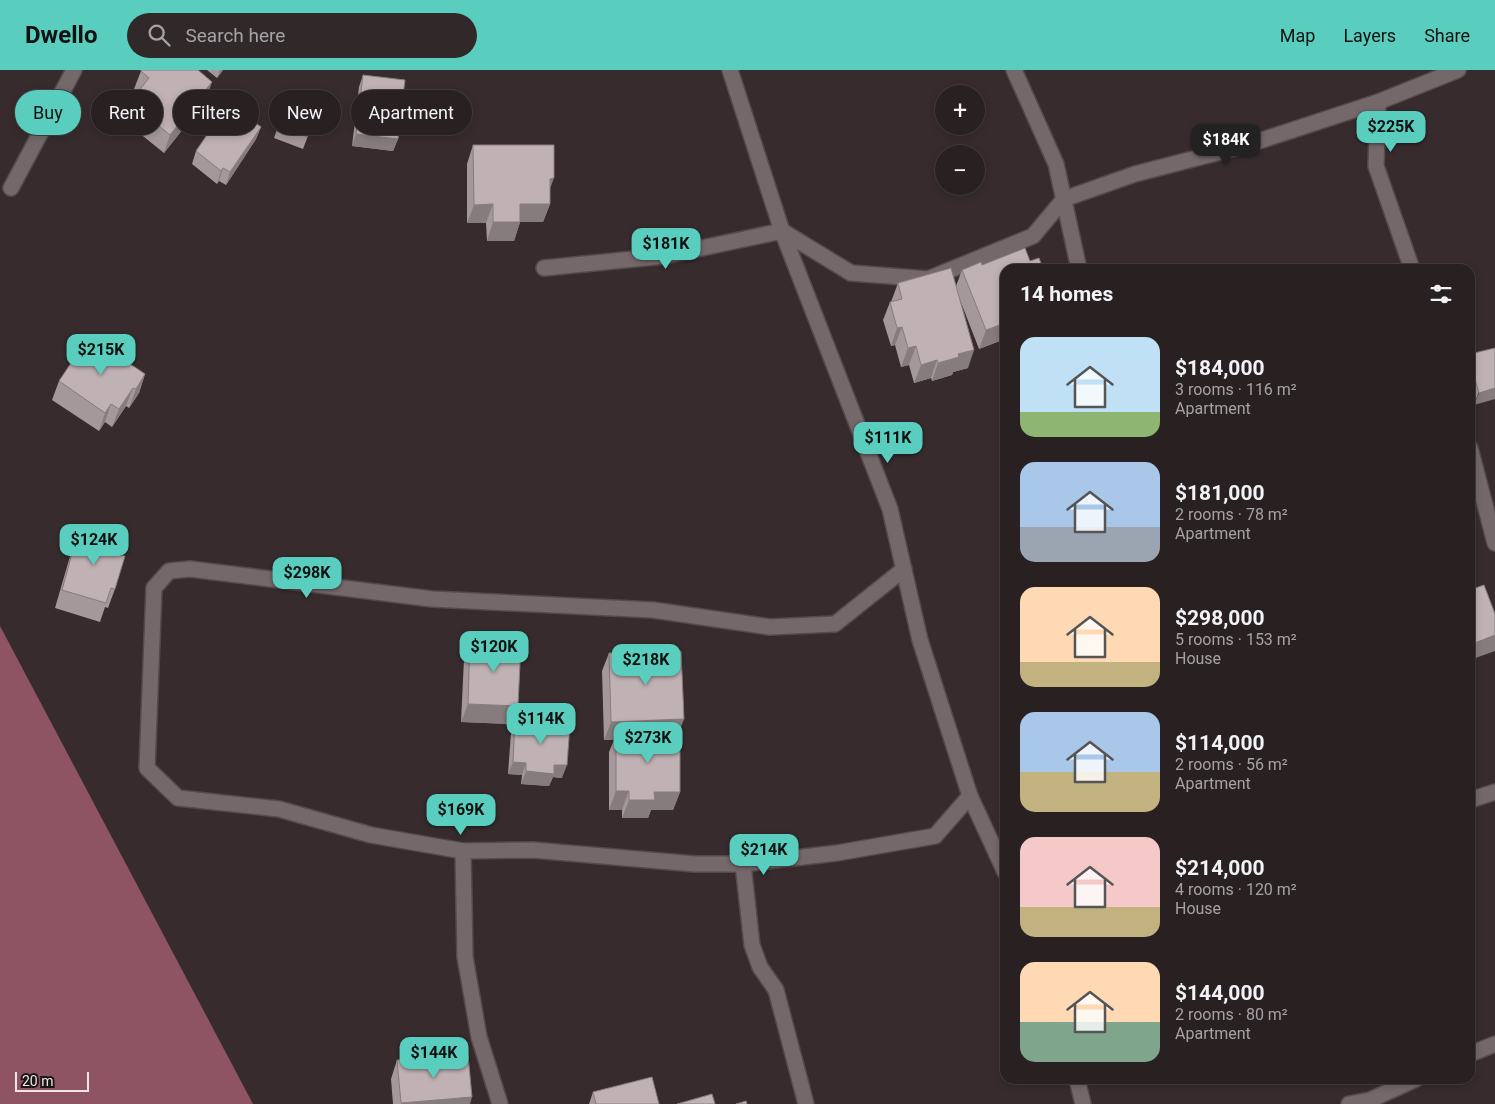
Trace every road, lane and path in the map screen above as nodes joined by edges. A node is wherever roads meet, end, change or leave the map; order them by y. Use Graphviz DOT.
graph roads {
  1 [pos="74,70"];
  2 [pos="730,70"];
  3 [pos="1014,70"];
  4 [pos="1458,70"];
  5 [pos="1378,102"];
  6 [pos="11,188"];
  7 [pos="1064,199"];
  8 [pos="782,231"];
  9 [pos="1078,264"];
  10 [pos="1410,264"];
  11 [pos="544,268"];
  12 [pos="1475,467"];
  13 [pos="1495,543"];
  14 [pos="904,569"];
  15 [pos="1495,792"];
  16 [pos="970,796"];
  17 [pos="1475,798"];
  18 [pos="463,851"];
  19 [pos="1000,861"];
  20 [pos="743,864"];
  21 [pos="1495,1044"];
  22 [pos="1475,1052"];
  23 [pos="1078,1084"];
  24 [pos="1405,1084"];
  25 [pos="500,1104"];
  26 [pos="806,1104"];
  27 [pos="1083,1104"];
  28 [pos="1349,1104"];
  1 -- 6 [label="street"];
  2 -- 8 [label="street"];
  3 -- 7 [label="street"];
  4 -- 5 [label="street"];
  5 -- 7 [label="street"];
  5 -- 10 [label="street"];
  7 -- 8 [label="street"];
  7 -- 9 [label="street"];
  8 -- 11 [label="street"];
  8 -- 14 [label="street"];
  12 -- 13 [label="street"];
  14 -- 16 [label="street"];
  14 -- 18 [label="street"];
  15 -- 17 [label="street"];
  16 -- 19 [label="street"];
  16 -- 20 [label="street"];
  18 -- 20 [label="street"];
  18 -- 25 [label="street"];
  20 -- 26 [label="street"];
  21 -- 22 [label="street"];
  23 -- 27 [label="street"];
  24 -- 28 [label="street"];
}
